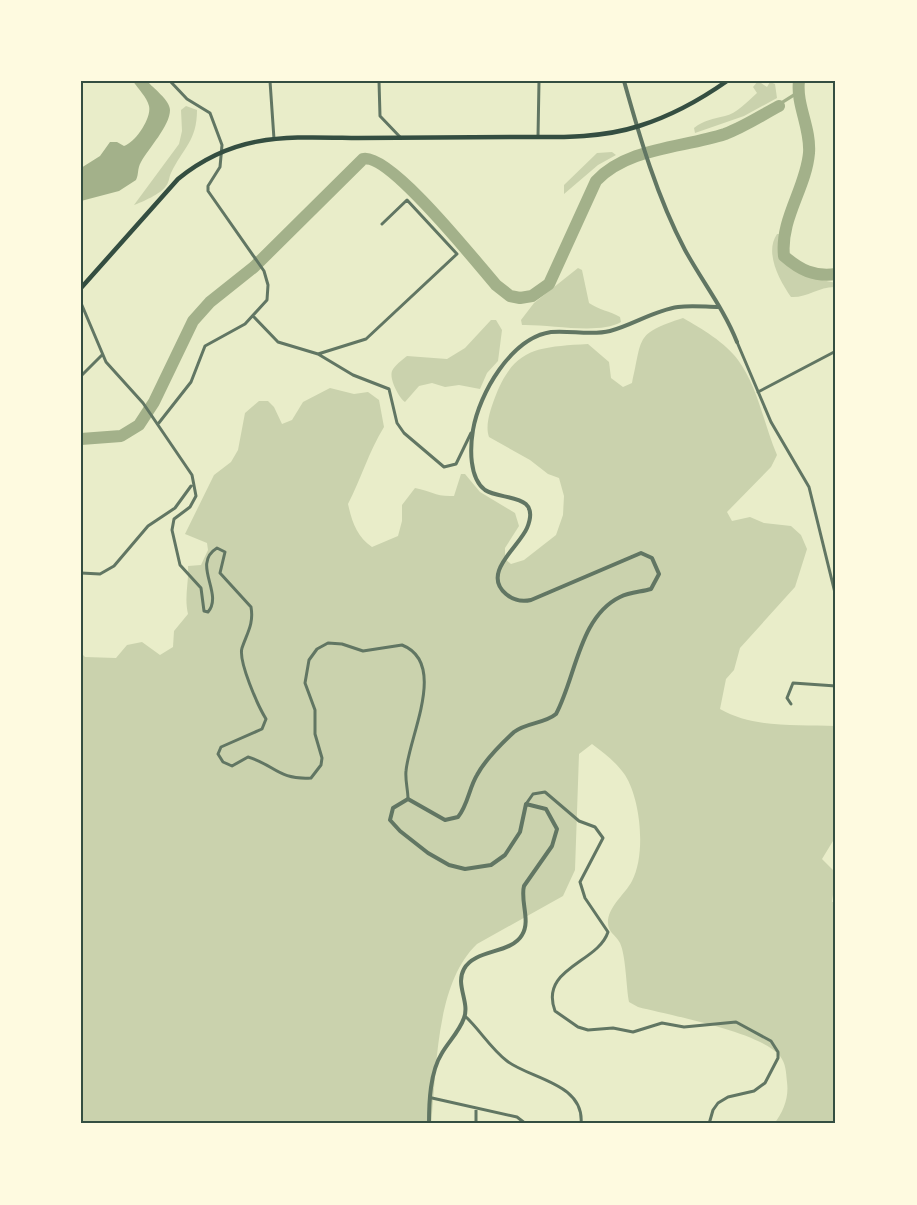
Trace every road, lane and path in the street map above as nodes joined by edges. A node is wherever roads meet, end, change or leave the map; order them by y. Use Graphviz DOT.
graph roads {
  1 [pos="172,81"];
  2 [pos="270,81"];
  3 [pos="379,81"];
  4 [pos="539,81"];
  5 [pos="624,81"];
  6 [pos="727,81"];
  7 [pos="637,127"];
  8 [pos="538,137"];
  9 [pos="401,138"];
  10 [pos="274,139"];
  11 [pos="222,152"];
  12 [pos="382,224"];
  13 [pos="81,288"];
  14 [pos="81,303"];
  15 [pos="719,307"];
  16 [pos="254,317"];
  17 [pos="737,342"];
  18 [pos="836,351"];
  19 [pos="318,354"];
  20 [pos="102,355"];
  21 [pos="81,376"];
  22 [pos="758,392"];
  23 [pos="158,424"];
  24 [pos="473,430"];
  25 [pos="192,484"];
  26 [pos="81,573"];
  27 [pos="836,597"];
  28 [pos="836,611"];
  29 [pos="836,625"];
  30 [pos="836,686"];
  31 [pos="791,704"];
  32 [pos="408,799"];
  33 [pos="526,804"];
  34 [pos="465,1016"];
  35 [pos="432,1098"];
  36 [pos="476,1108"];
  37 [pos="429,1124"];
  38 [pos="476,1124"];
  39 [pos="526,1124"];
  40 [pos="581,1124"];
  41 [pos="709,1124"];
  1 -- 11 [label="street"];
  2 -- 10 [label="street"];
  3 -- 9 [label="street"];
  4 -- 8 [label="street"];
  5 -- 7 [label="street"];
  6 -- 7 [label="main road"];
  7 -- 8 [label="main road"];
  7 -- 15 [label="street"];
  8 -- 9 [label="main road"];
  9 -- 10 [label="main road"];
  10 -- 11 [label="main road"];
  11 -- 13 [label="main road"];
  11 -- 16 [label="street"];
  12 -- 19 [label="street"];
  14 -- 20 [label="street"];
  15 -- 17 [label="street"];
  15 -- 24 [label="street"];
  16 -- 19 [label="street"];
  16 -- 23 [label="street"];
  17 -- 22 [label="street"];
  18 -- 22 [label="street"];
  19 -- 24 [label="street"];
  20 -- 21 [label="street"];
  20 -- 23 [label="street"];
  22 -- 27 [label="street"];
  23 -- 25 [label="street"];
  24 -- 32 [label="street"];
  25 -- 26 [label="street"];
  25 -- 32 [label="street"];
  28 -- 29 [label="street"];
  30 -- 31 [label="street"];
  32 -- 33 [label="street"];
  33 -- 34 [label="street"];
  33 -- 41 [label="street"];
  34 -- 35 [label="street"];
  34 -- 40 [label="street"];
  35 -- 36 [label="street"];
  35 -- 37 [label="street"];
  36 -- 38 [label="street"];
  36 -- 39 [label="street"];
}
